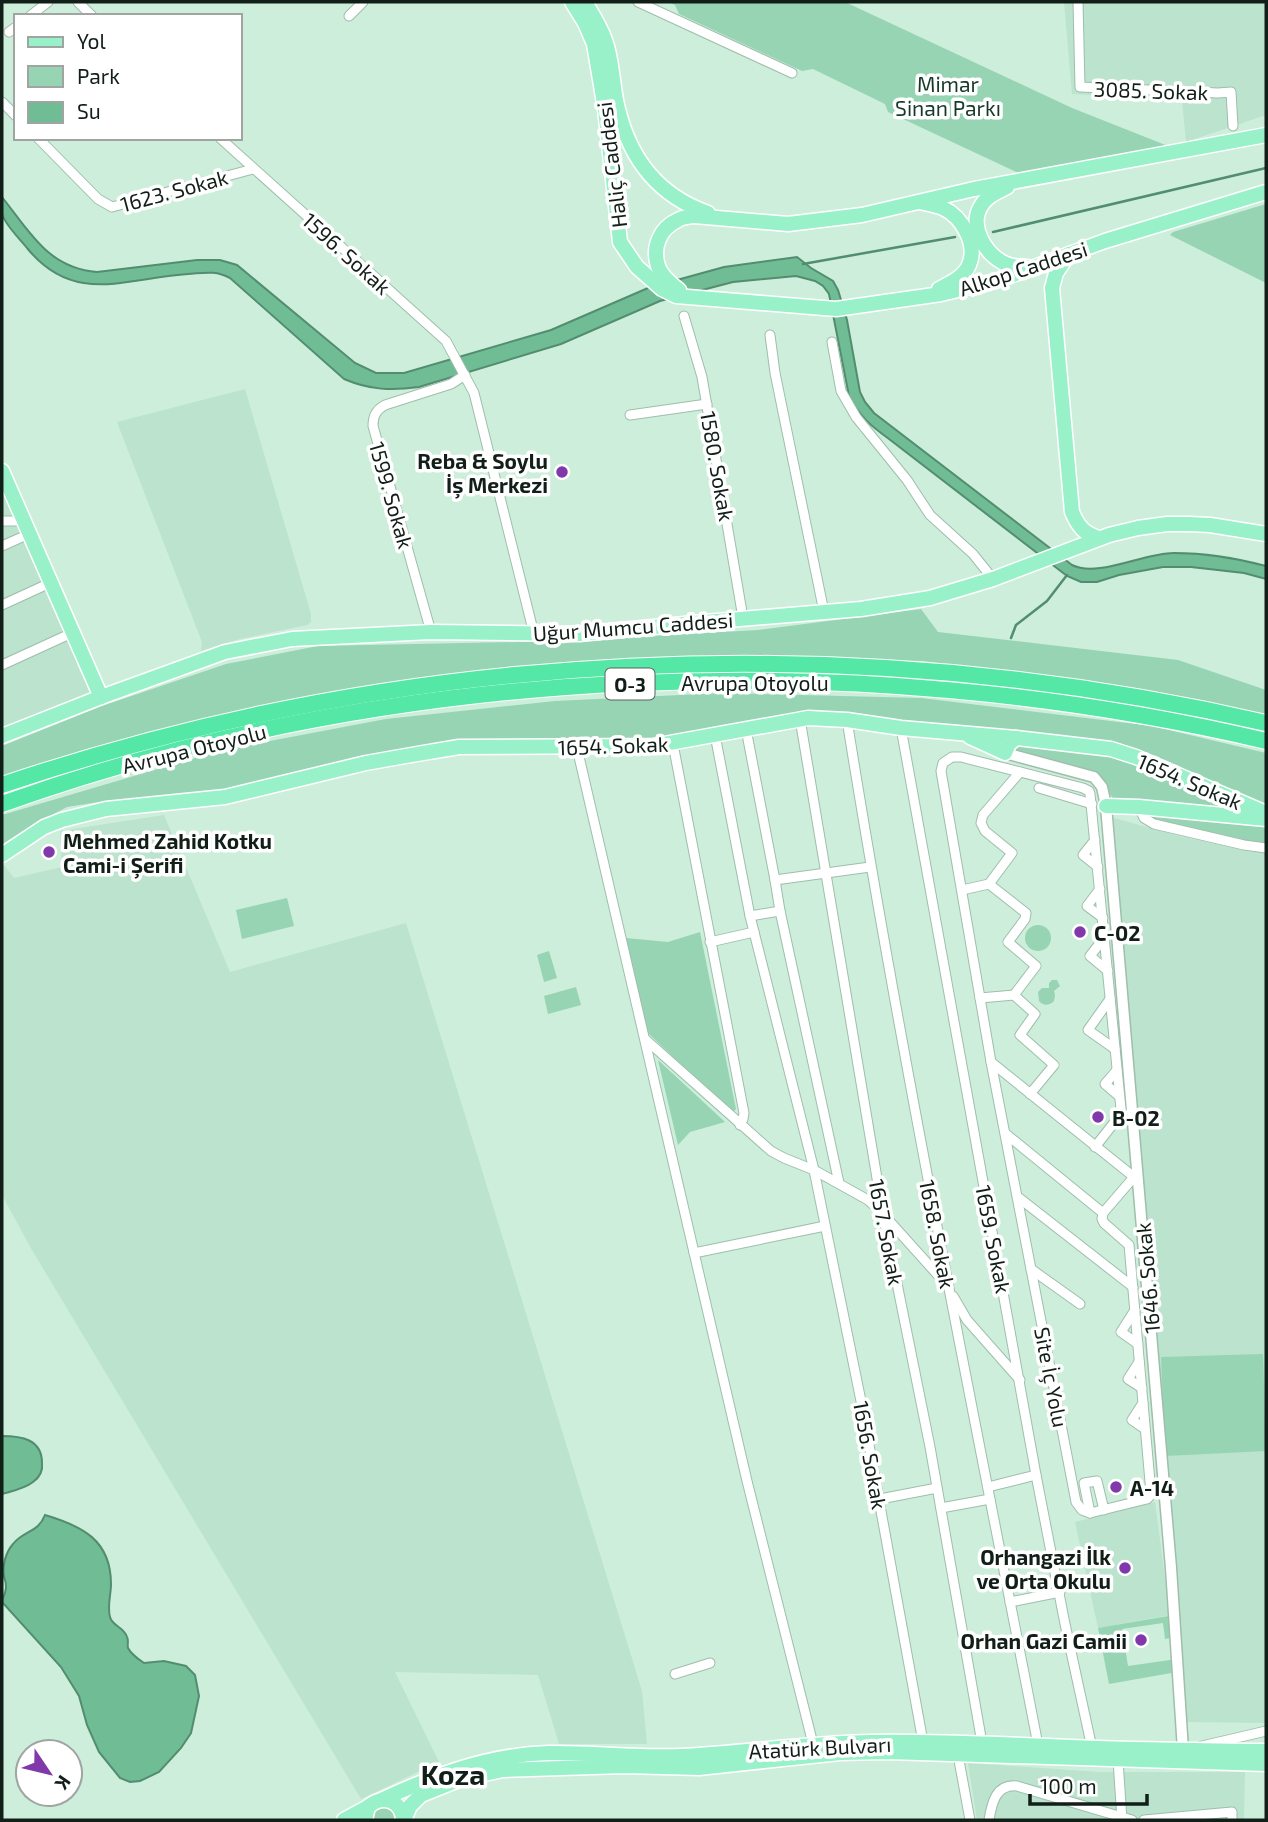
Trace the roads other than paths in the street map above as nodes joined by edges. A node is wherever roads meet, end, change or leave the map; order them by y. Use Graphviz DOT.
graph roads {
  1 [pos="47,2"];
  2 [pos="363,2"];
  3 [pos="572,2"];
  4 [pos="585,2"];
  5 [pos="638,2"];
  6 [pos="1078,2"];
  7 [pos="32,14"];
  8 [pos="349,16"];
  9 [pos="792,73"];
  10 [pos="1233,127"];
  11 [pos="1266,135"];
  12 [pos="40,140"];
  13 [pos="222,140"];
  14 [pos="253,169"];
  15 [pos="1021,180"];
  16 [pos="1266,192"];
  17 [pos="919,202"];
  18 [pos="723,218"];
  19 [pos="1069,254"];
  20 [pos="1035,267"];
  21 [pos="925,296"];
  22 [pos="689,297"];
  23 [pos="684,316"];
  24 [pos="770,335"];
  25 [pos="832,342"];
  26 [pos="465,375"];
  27 [pos="707,404"];
  28 [pos="630,415"];
  29 [pos="2,471"];
  30 [pos="2,521"];
  31 [pos="26,527"];
  32 [pos="1266,534"];
  33 [pos="1099,538"];
  34 [pos="2,546"];
  35 [pos="993,579"];
  36 [pos="50,583"];
  37 [pos="2,604"];
  38 [pos="824,612"];
  39 [pos="743,618"];
  40 [pos="430,632"];
  41 [pos="72,633"];
  42 [pos="534,634"];
  43 [pos="2,665"];
  44 [pos="101,697"];
  45 [pos="800,719"];
  46 [pos="847,720"];
  47 [pos="1266,723"];
  48 [pos="746,729"];
  49 [pos="901,729"];
  50 [pos="963,733"];
  51 [pos="715,735"];
  52 [pos="2,736"];
  53 [pos="1016,738"];
  54 [pos="1266,741"];
  55 [pos="673,744"];
  56 [pos="577,748"];
  57 [pos="1000,756"];
  58 [pos="990,764"];
  59 [pos="1020,772"];
  60 [pos="2,785"];
  61 [pos="1039,788"];
  62 [pos="2,804"];
  63 [pos="1099,805"];
  64 [pos="1139,807"];
  65 [pos="1266,813"];
  66 [pos="1266,819"];
  67 [pos="1266,848"];
  68 [pos="2,855"];
  69 [pos="870,867"];
  70 [pos="825,873"];
  71 [pos="775,880"];
  72 [pos="989,884"];
  73 [pos="962,890"];
  74 [pos="780,911"];
  75 [pos="750,916"];
  76 [pos="754,932"];
  77 [pos="1104,938"];
  78 [pos="710,942"];
  79 [pos="1108,971"];
  80 [pos="1014,995"];
  81 [pos="980,998"];
  82 [pos="1110,999"];
  83 [pos="643,1038"];
  84 [pos="1115,1049"];
  85 [pos="991,1062"];
  86 [pos="1030,1094"];
  87 [pos="740,1125"];
  88 [pos="1006,1134"];
  89 [pos="1095,1146"];
  90 [pos="814,1170"];
  91 [pos="1136,1177"];
  92 [pos="839,1183"];
  93 [pos="1018,1198"];
  94 [pos="1103,1213"];
  95 [pos="883,1214"];
  96 [pos="825,1226"];
  97 [pos="694,1253"];
  98 [pos="1031,1269"];
  99 [pos="948,1286"];
  100 [pos="1133,1287"];
  101 [pos="1080,1304"];
  102 [pos="1135,1310"];
  103 [pos="1138,1344"];
  104 [pos="1020,1381"];
  105 [pos="1037,1475"];
  106 [pos="1084,1483"];
  107 [pos="1073,1486"];
  108 [pos="988,1487"];
  109 [pos="937,1488"];
  110 [pos="880,1499"];
  111 [pos="990,1499"];
  112 [pos="940,1508"];
  113 [pos="1104,1510"];
  114 [pos="1090,1513"];
  115 [pos="1060,1592"];
  116 [pos="1010,1602"];
  117 [pos="710,1663"];
  118 [pos="675,1674"];
  119 [pos="1266,1731"];
  120 [pos="923,1742"];
  121 [pos="982,1743"];
  122 [pos="813,1744"];
  123 [pos="1038,1745"];
  124 [pos="1092,1748"];
  125 [pos="1184,1750"];
  126 [pos="1266,1751"];
  127 [pos="958,1755"];
  128 [pos="549,1760"];
  129 [pos="1118,1760"];
  130 [pos="698,1761"];
  131 [pos="1266,1764"];
  132 [pos="381,1800"];
  133 [pos="367,1814"];
  134 [pos="344,1820"];
  135 [pos="404,1820"];
  136 [pos="970,1820"];
  137 [pos="989,1820"];
  138 [pos="1125,1820"];
  139 [pos="1144,1820"];
  140 [pos="1232,1820"];
  1 -- 7 [label="street"];
  2 -- 8 [label="street"];
  3 -- 22 [label="main road, Haliç Caddesi"];
  4 -- 18 [label="main road, Haliç Caddesi"];
  5 -- 9 [label="street"];
  6 -- 10 [label="street, 3085. Sokak"];
  11 -- 15 [label="main road"];
  12 -- 14 [label="street, 1623. Sokak"];
  13 -- 14 [label="street, 1596. Sokak"];
  14 -- 26 [label="street, 1596. Sokak"];
  15 -- 17 [label="main road"];
  15 -- 20 [label="main road"];
  16 -- 19 [label="main road, Alkop Caddesi"];
  17 -- 18 [label="main road"];
  17 -- 21 [label="main road"];
  18 -- 22 [label="main road"];
  19 -- 20 [label="main road, Alkop Caddesi"];
  19 -- 33 [label="main road"];
  20 -- 21 [label="main road, Alkop Caddesi"];
  21 -- 22 [label="main road, Alkop Caddesi"];
  23 -- 27 [label="street, 1580. Sokak"];
  24 -- 38 [label="street"];
  25 -- 35 [label="street"];
  26 -- 40 [label="street, 1599. Sokak"];
  26 -- 42 [label="street, 1596. Sokak"];
  27 -- 28 [label="street"];
  27 -- 39 [label="street, 1580. Sokak"];
  29 -- 31 [label="main road"];
  30 -- 31 [label="street"];
  31 -- 34 [label="street"];
  31 -- 36 [label="main road"];
  32 -- 33 [label="main road, Uğur Mumcu Caddesi"];
  33 -- 35 [label="main road, Uğur Mumcu Caddesi"];
  35 -- 38 [label="main road, Uğur Mumcu Caddesi"];
  36 -- 37 [label="street"];
  36 -- 41 [label="main road"];
  38 -- 39 [label="main road, Uğur Mumcu Caddesi"];
  39 -- 42 [label="main road, Uğur Mumcu Caddesi"];
  40 -- 42 [label="main road, Uğur Mumcu Caddesi"];
  40 -- 44 [label="main road, Uğur Mumcu Caddesi"];
  41 -- 43 [label="street"];
  41 -- 44 [label="main road"];
  44 -- 52 [label="main road, Uğur Mumcu Caddesi"];
  45 -- 46 [label="main road, 1654. Sokak"];
  45 -- 48 [label="main road, 1654. Sokak"];
  45 -- 70 [label="street, 1657. Sokak"];
  46 -- 49 [label="main road, 1654. Sokak"];
  46 -- 69 [label="street, 1658. Sokak"];
  47 -- 60 [label="highway, Avrupa Otoyolu / O-3"];
  48 -- 51 [label="main road, 1654. Sokak"];
  48 -- 71 [label="street"];
  49 -- 50 [label="main road, 1654. Sokak"];
  49 -- 104 [label="street, 1659. Sokak"];
  50 -- 53 [label="main road, 1654. Sokak"];
  50 -- 57 [label="main road"];
  51 -- 55 [label="main road, 1654. Sokak"];
  51 -- 75 [label="street, 1656. Sokak"];
  53 -- 57 [label="main road"];
  53 -- 65 [label="main road, 1654. Sokak"];
  54 -- 62 [label="highway, Avrupa Otoyolu / O-3"];
  55 -- 56 [label="main road, 1654. Sokak"];
  55 -- 78 [label="street"];
  56 -- 68 [label="main road, 1654. Sokak"];
  56 -- 83 [label="street"];
  57 -- 58 [label="street"];
  57 -- 58 [label="street, Site İç Yolu"];
  57 -- 59 [label="street, Site İç Yolu"];
  57 -- 63 [label="street"];
  58 -- 73 [label="street, Site İç Yolu"];
  59 -- 63 [label="street, Site İç Yolu"];
  59 -- 72 [label="street"];
  61 -- 63 [label="street"];
  63 -- 64 [label="main road"];
  63 -- 77 [label="street"];
  63 -- 91 [label="street, 1646. Sokak"];
  64 -- 66 [label="main road"];
  64 -- 67 [label="street"];
  69 -- 70 [label="street"];
  69 -- 99 [label="street, 1658. Sokak"];
  70 -- 71 [label="street"];
  70 -- 95 [label="street, 1657. Sokak"];
  71 -- 74 [label="street"];
  72 -- 73 [label="street"];
  72 -- 80 [label="street"];
  73 -- 81 [label="street, Site İç Yolu"];
  74 -- 75 [label="street"];
  74 -- 92 [label="street"];
  75 -- 76 [label="street, 1656. Sokak"];
  76 -- 78 [label="street"];
  76 -- 90 [label="street, 1656. Sokak"];
  77 -- 79 [label="street"];
  77 -- 79 [label="street"];
  78 -- 87 [label="street"];
  79 -- 82 [label="street"];
  80 -- 81 [label="street"];
  80 -- 86 [label="street"];
  81 -- 85 [label="street, Site İç Yolu"];
  82 -- 84 [label="street"];
  82 -- 84 [label="street"];
  83 -- 87 [label="street"];
  83 -- 97 [label="street"];
  84 -- 89 [label="street"];
  85 -- 86 [label="street"];
  85 -- 88 [label="street, Site İç Yolu"];
  86 -- 89 [label="street"];
  87 -- 90 [label="street"];
  88 -- 93 [label="street, Site İç Yolu"];
  88 -- 94 [label="street"];
  89 -- 91 [label="street"];
  90 -- 92 [label="street"];
  90 -- 96 [label="street, 1656. Sokak"];
  91 -- 94 [label="street"];
  91 -- 125 [label="street, 1646. Sokak"];
  92 -- 95 [label="street"];
  93 -- 98 [label="street, Site İç Yolu"];
  93 -- 100 [label="street"];
  94 -- 100 [label="street"];
  95 -- 99 [label="street"];
  95 -- 109 [label="street, 1657. Sokak"];
  96 -- 97 [label="street"];
  96 -- 110 [label="street, 1656. Sokak"];
  97 -- 122 [label="street"];
  98 -- 101 [label="street, Site İç Yolu"];
  98 -- 107 [label="street, Site İç Yolu"];
  99 -- 104 [label="street"];
  99 -- 108 [label="street, 1658. Sokak"];
  100 -- 102 [label="street"];
  102 -- 103 [label="street"];
  102 -- 103 [label="street"];
  103 -- 113 [label="street"];
  104 -- 105 [label="street, 1659. Sokak"];
  105 -- 108 [label="street"];
  105 -- 115 [label="street, 1659. Sokak"];
  106 -- 107 [label="street"];
  106 -- 113 [label="street"];
  106 -- 114 [label="street"];
  107 -- 114 [label="street, Site İç Yolu"];
  108 -- 111 [label="street, 1658. Sokak"];
  109 -- 110 [label="street"];
  109 -- 112 [label="street, 1657. Sokak"];
  110 -- 120 [label="street, 1656. Sokak"];
  111 -- 112 [label="street"];
  111 -- 116 [label="street, 1658. Sokak"];
  112 -- 121 [label="street, 1657. Sokak"];
  113 -- 114 [label="street"];
  115 -- 116 [label="street"];
  115 -- 124 [label="street, 1659. Sokak"];
  116 -- 123 [label="street, 1658. Sokak"];
  117 -- 118 [label="street"];
  119 -- 125 [label="street"];
  120 -- 121 [label="main road, Atatürk Bulvarı"];
  120 -- 122 [label="main road, Atatürk Bulvarı"];
  121 -- 123 [label="main road, Atatürk Bulvarı"];
  122 -- 130 [label="main road, Atatürk Bulvarı"];
  123 -- 124 [label="main road, Atatürk Bulvarı"];
  124 -- 125 [label="main road, Atatürk Bulvarı"];
  125 -- 126 [label="main road, Atatürk Bulvarı"];
  127 -- 129 [label="main road, Atatürk Bulvarı"];
  127 -- 130 [label="main road, Atatürk Bulvarı"];
  127 -- 136 [label="street"];
  128 -- 130 [label="main road, Atatürk Bulvarı"];
  128 -- 132 [label="main road, Atatürk Bulvarı"];
  128 -- 135 [label="main road, Atatürk Bulvarı"];
  129 -- 131 [label="main road, Atatürk Bulvarı"];
  129 -- 138 [label="street"];
  132 -- 133 [label="main road, Atatürk Bulvarı"];
  132 -- 135 [label="main road, Atatürk Bulvarı"];
  133 -- 134 [label="main road, Atatürk Bulvarı"];
  137 -- 138 [label="street"];
  139 -- 140 [label="street"];
}
